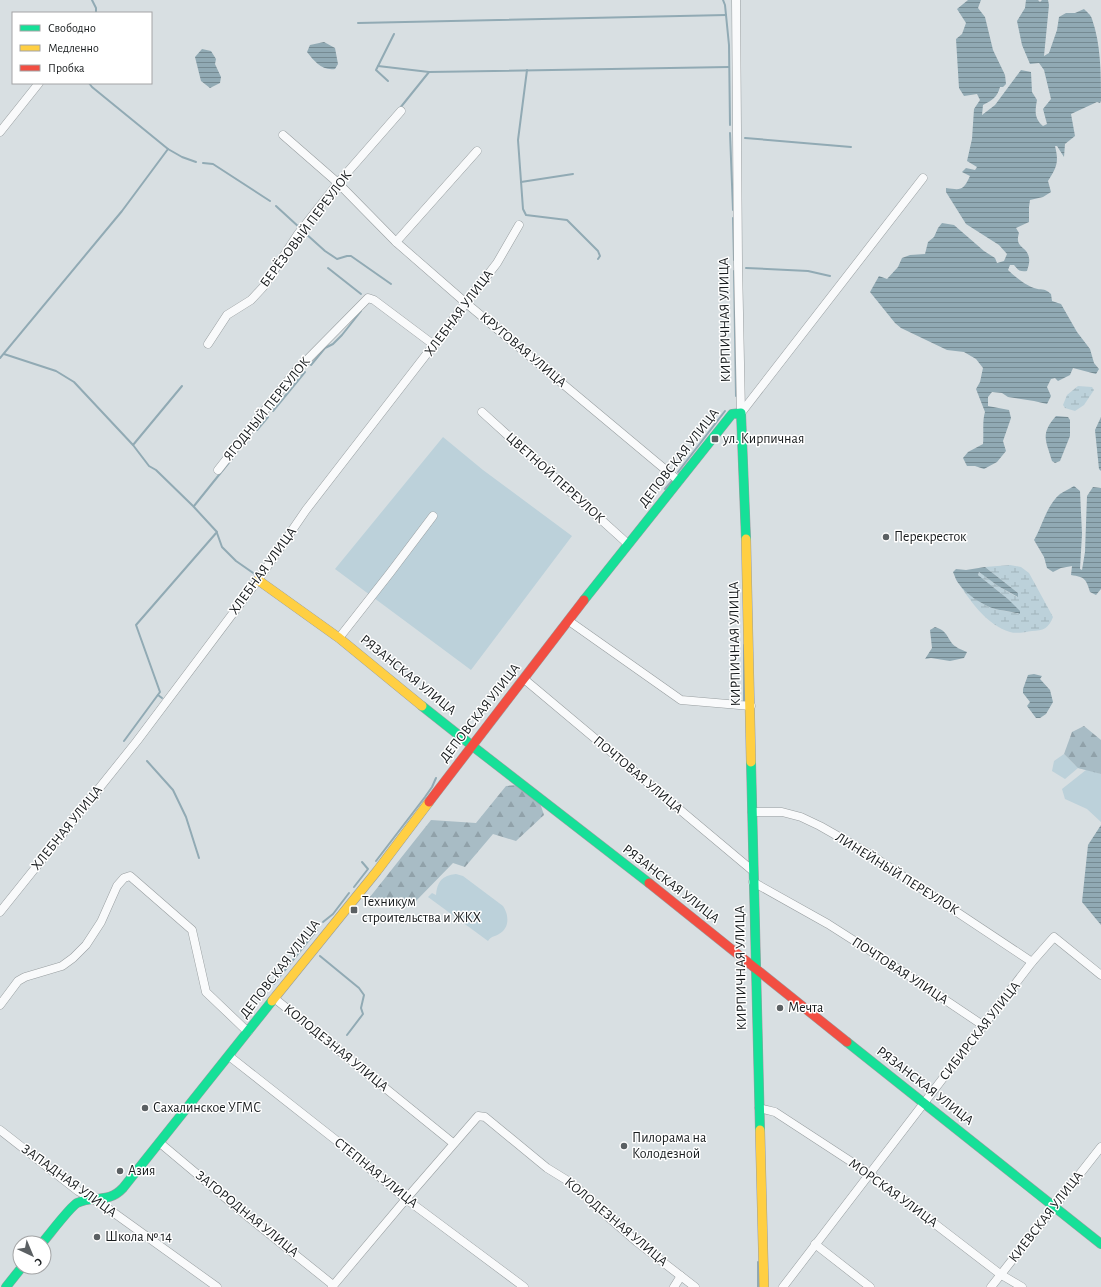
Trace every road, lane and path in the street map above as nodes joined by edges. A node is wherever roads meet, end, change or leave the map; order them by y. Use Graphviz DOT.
graph roads {
  1 [pos="736,0"];
  2 [pos="38,84"];
  3 [pos="401,111"];
  4 [pos="0,132"];
  5 [pos="283,135"];
  6 [pos="477,151"];
  7 [pos="923,178"];
  8 [pos="338,184"];
  9 [pos="519,225"];
  10 [pos="396,242"];
  11 [pos="466,303"];
  12 [pos="208,344"];
  13 [pos="434,345"];
  14 [pos="482,412"];
  15 [pos="741,413"];
  16 [pos="218,470"];
  17 [pos="679,481"];
  18 [pos="432,516"];
  19 [pos="628,544"];
  20 [pos="258,580"];
  21 [pos="569,621"];
  22 [pos="339,638"];
  23 [pos="524,679"];
  24 [pos="751,706"];
  25 [pos="472,745"];
  26 [pos="752,812"];
  27 [pos="753,871"];
  28 [pos="753,882"];
  29 [pos="0,912"];
  30 [pos="1032,962"];
  31 [pos="756,969"];
  32 [pos="1101,975"];
  33 [pos="274,998"];
  34 [pos="0,1005"];
  35 [pos="984,1026"];
  36 [pos="248,1032"];
  37 [pos="229,1056"];
  38 [pos="924,1103"];
  39 [pos="759,1108"];
  40 [pos="0,1130"];
  41 [pos="160,1143"];
  42 [pos="453,1143"];
  43 [pos="1101,1147"];
  44 [pos="870,1174"];
  45 [pos="91,1199"];
  46 [pos="406,1199"];
  47 [pos="1054,1207"];
  48 [pos="49,1235"];
  49 [pos="815,1244"];
  50 [pos="1101,1244"];
  51 [pos="1000,1274"];
  52 [pos="16,1275"];
  53 [pos="681,1276"];
  54 [pos="513,1284"];
  55 [pos="332,1286"];
  56 [pos="6,1287"];
  57 [pos="217,1287"];
  58 [pos="524,1287"];
  59 [pos="674,1287"];
  60 [pos="696,1287"];
  61 [pos="764,1287"];
  62 [pos="783,1287"];
  63 [pos="870,1287"];
  64 [pos="991,1287"];
  65 [pos="1022,1287"];
  1 -- 15 [label="street, КИРПИЧНАЯ УЛИЦА"];
  2 -- 4 [label="street"];
  3 -- 8 [label="street, БЕРЁЗОВЫЙ ПЕРЕУЛОК"];
  5 -- 8 [label="street, КРУГОВАЯ УЛИЦА"];
  6 -- 10 [label="street"];
  7 -- 15 [label="street, ДЕПОВСКАЯ УЛИЦА"];
  8 -- 10 [label="street, КРУГОВАЯ УЛИЦА"];
  8 -- 12 [label="street, БЕРЁЗОВЫЙ ПЕРЕУЛОК"];
  9 -- 11 [label="street, ХЛЕБНАЯ УЛИЦА"];
  10 -- 11 [label="street, КРУГОВАЯ УЛИЦА"];
  11 -- 13 [label="street, ХЛЕБНАЯ УЛИЦА"];
  11 -- 17 [label="street, КРУГОВАЯ УЛИЦА"];
  13 -- 16 [label="street, ЯГОДНЫЙ ПЕРЕУЛОК"];
  13 -- 20 [label="street, ХЛЕБНАЯ УЛИЦА"];
  14 -- 19 [label="street, ЦВЕТНОЙ ПЕРЕУЛОК"];
  15 -- 17 [label="street, ДЕПОВСКАЯ УЛИЦА"];
  15 -- 24 [label="street, КИРПИЧНАЯ УЛИЦА"];
  17 -- 19 [label="street, ДЕПОВСКАЯ УЛИЦА"];
  18 -- 22 [label="street"];
  19 -- 21 [label="street, ДЕПОВСКАЯ УЛИЦА"];
  20 -- 22 [label="street, РЯЗАНСКАЯ УЛИЦА"];
  20 -- 29 [label="street, ХЛЕБНАЯ УЛИЦА"];
  21 -- 23 [label="street, ДЕПОВСКАЯ УЛИЦА"];
  21 -- 24 [label="street"];
  22 -- 25 [label="street, РЯЗАНСКАЯ УЛИЦА"];
  23 -- 25 [label="street, ДЕПОВСКАЯ УЛИЦА"];
  23 -- 27 [label="street, ПОЧТОВАЯ УЛИЦА"];
  24 -- 26 [label="street, КИРПИЧНАЯ УЛИЦА"];
  25 -- 31 [label="street, РЯЗАНСКАЯ УЛИЦА"];
  25 -- 33 [label="street, ДЕПОВСКАЯ УЛИЦА"];
  26 -- 27 [label="street, КИРПИЧНАЯ УЛИЦА"];
  26 -- 30 [label="street, ЛИНЕЙНЫЙ ПЕРЕУЛОК"];
  27 -- 28 [label="street, КИРПИЧНАЯ УЛИЦА"];
  28 -- 31 [label="street, КИРПИЧНАЯ УЛИЦА"];
  28 -- 35 [label="street, ПОЧТОВАЯ УЛИЦА"];
  30 -- 32 [label="street, СИБИРСКАЯ УЛИЦА"];
  30 -- 35 [label="street, СИБИРСКАЯ УЛИЦА"];
  31 -- 38 [label="street, РЯЗАНСКАЯ УЛИЦА"];
  31 -- 39 [label="street, КИРПИЧНАЯ УЛИЦА"];
  33 -- 36 [label="street, ДЕПОВСКАЯ УЛИЦА"];
  33 -- 42 [label="street, КОЛОДЕЗНАЯ УЛИЦА"];
  34 -- 36 [label="street"];
  35 -- 38 [label="street, СИБИРСКАЯ УЛИЦА"];
  36 -- 37 [label="street, ДЕПОВСКАЯ УЛИЦА"];
  37 -- 41 [label="street, ДЕПОВСКАЯ УЛИЦА"];
  37 -- 46 [label="street, СТЕПНАЯ УЛИЦА"];
  38 -- 44 [label="street, СИБИРСКАЯ УЛИЦА"];
  38 -- 47 [label="street, РЯЗАНСКАЯ УЛИЦА"];
  39 -- 44 [label="street, МОРСКАЯ УЛИЦА"];
  39 -- 61 [label="street, КИРПИЧНАЯ УЛИЦА"];
  40 -- 45 [label="street, ЗАПАДНАЯ УЛИЦА"];
  41 -- 45 [label="street, ДЕПОВСКАЯ УЛИЦА"];
  41 -- 55 [label="street, ЗАГОРОДНАЯ УЛИЦА"];
  42 -- 46 [label="street"];
  42 -- 53 [label="street, КОЛОДЕЗНАЯ УЛИЦА"];
  43 -- 47 [label="street, КИЕВСКАЯ УЛИЦА"];
  44 -- 49 [label="street, СИБИРСКАЯ УЛИЦА"];
  44 -- 51 [label="street, МОРСКАЯ УЛИЦА"];
  45 -- 48 [label="street, ДЕПОВСКАЯ УЛИЦА"];
  45 -- 57 [label="street, ЗАПАДНАЯ УЛИЦА"];
  46 -- 54 [label="street, СТЕПНАЯ УЛИЦА"];
  46 -- 55 [label="street"];
  47 -- 50 [label="street, РЯЗАНСКАЯ УЛИЦА"];
  47 -- 51 [label="street, КИЕВСКАЯ УЛИЦА"];
  49 -- 62 [label="street, СИБИРСКАЯ УЛИЦА"];
  49 -- 63 [label="street"];
  51 -- 64 [label="street, КИЕВСКАЯ УЛИЦА"];
  51 -- 65 [label="street, МОРСКАЯ УЛИЦА"];
  52 -- 56 [label="street"];
  53 -- 59 [label="street"];
  53 -- 60 [label="street, КОЛОДЕЗНАЯ УЛИЦА"];
  54 -- 58 [label="street, СТЕПНАЯ УЛИЦА"];
}
